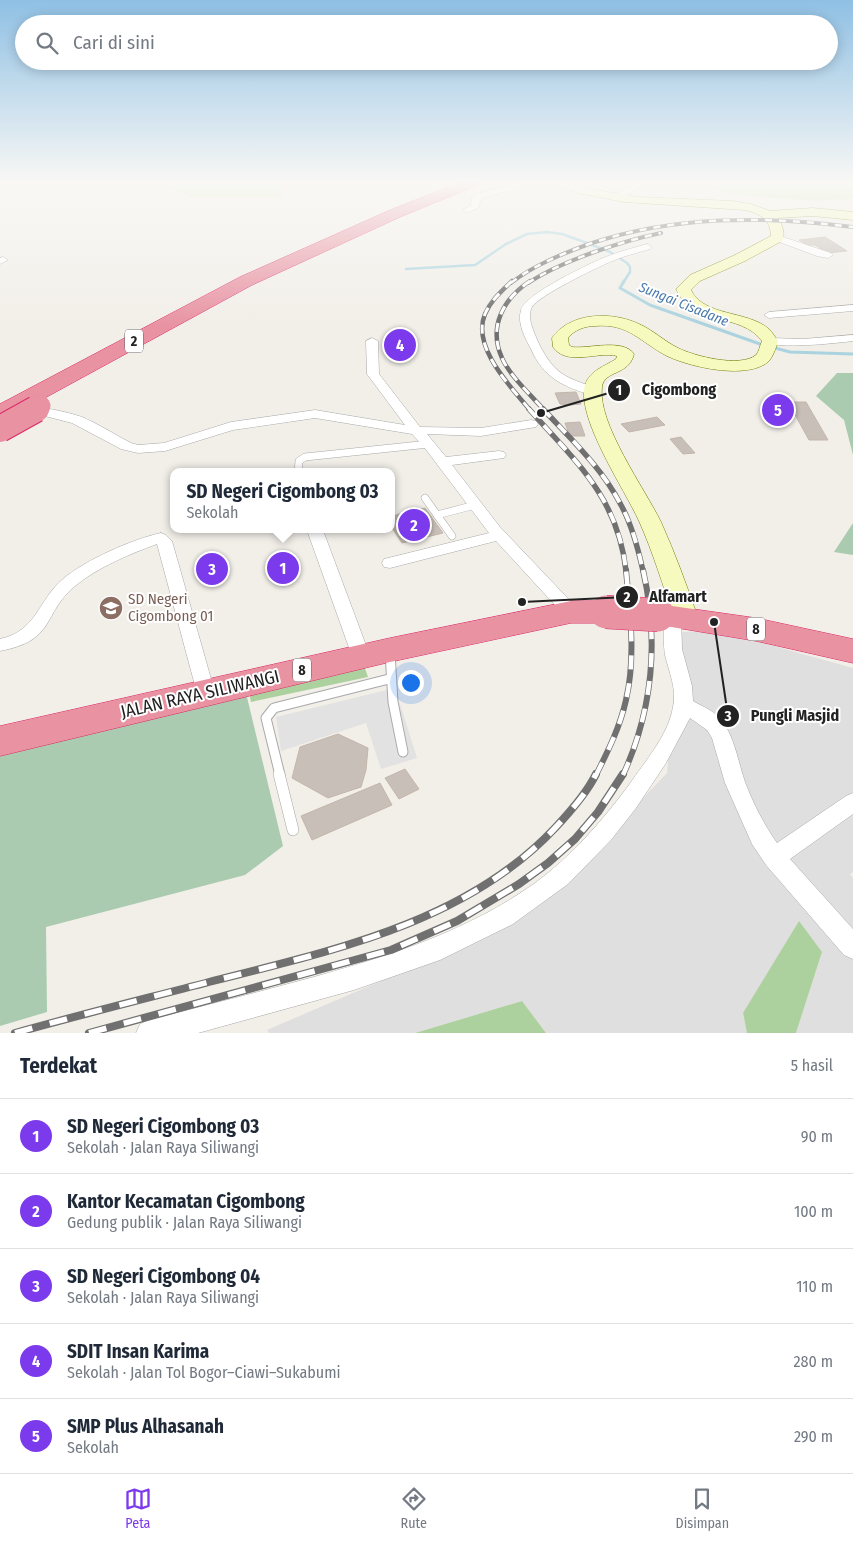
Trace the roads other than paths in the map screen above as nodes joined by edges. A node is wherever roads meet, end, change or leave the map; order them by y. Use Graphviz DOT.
graph roads {
  1 [pos="370,230"];
  2 [pos="778,230"];
  3 [pos="777,238"];
  4 [pos="647,248"];
  5 [pos="828,255"];
  6 [pos="853,308"];
  7 [pos="768,315"];
  8 [pos="853,338"];
  9 [pos="372,341"];
  10 [pos="768,347"];
  11 [pos="592,391"];
  12 [pos="31,403"];
  13 [pos="0,414"];
  14 [pos="531,424"];
  15 [pos="0,429"];
  16 [pos="416,432"];
  17 [pos="429,444"];
  18 [pos="499,455"];
  19 [pos="444,462"];
  20 [pos="298,468"];
  21 [pos="425,498"];
  22 [pos="475,505"];
  23 [pos="437,515"];
  24 [pos="316,533"];
  25 [pos="500,535"];
  26 [pos="452,536"];
  27 [pos="390,563"];
  28 [pos="571,612"];
  29 [pos="672,617"];
  30 [pos="0,644"];
  31 [pos="853,651"];
  32 [pos="380,662"];
  33 [pos="206,693"];
  34 [pos="683,705"];
  35 [pos="0,741"];
  36 [pos="403,752"];
  37 [pos="853,802"];
  38 [pos="293,830"];
  39 [pos="774,858"];
  40 [pos="853,947"];
  41 [pos="149,1033"];
  1 -- 12 [label="highway, 2"];
  2 -- 3 [label="main road"];
  3 -- 5 [label="street"];
  3 -- 10 [label="main road"];
  4 -- 11 [label="street"];
  6 -- 7 [label="street"];
  8 -- 10 [label="street"];
  9 -- 16 [label="street"];
  10 -- 11 [label="main road"];
  11 -- 29 [label="main road"];
  12 -- 13 [label="highway, 2"];
  12 -- 15 [label="highway, 2, bridge"];
  13 -- 16 [label="street"];
  14 -- 16 [label="street"];
  16 -- 17 [label="street"];
  17 -- 19 [label="street"];
  17 -- 20 [label="lane"];
  18 -- 19 [label="street"];
  19 -- 22 [label="street"];
  21 -- 23 [label="lane"];
  22 -- 23 [label="lane"];
  22 -- 25 [label="street"];
  23 -- 26 [label="lane"];
  24 -- 32 [label="street"];
  25 -- 27 [label="street"];
  25 -- 28 [label="street"];
  28 -- 29 [label="highway, JALAN RAYA SILIWANGI / 8, bridge"];
  28 -- 32 [label="highway, JALAN RAYA SILIWANGI / 8"];
  29 -- 31 [label="highway, 8"];
  29 -- 34 [label="street"];
  30 -- 33 [label="street"];
  32 -- 33 [label="highway, JALAN RAYA SILIWANGI / 8"];
  32 -- 36 [label="lane"];
  32 -- 38 [label="lane"];
  33 -- 35 [label="highway, JALAN RAYA SILIWANGI / 8"];
  34 -- 39 [label="street"];
  34 -- 41 [label="street"];
  37 -- 39 [label="street"];
  39 -- 40 [label="street"];
}
